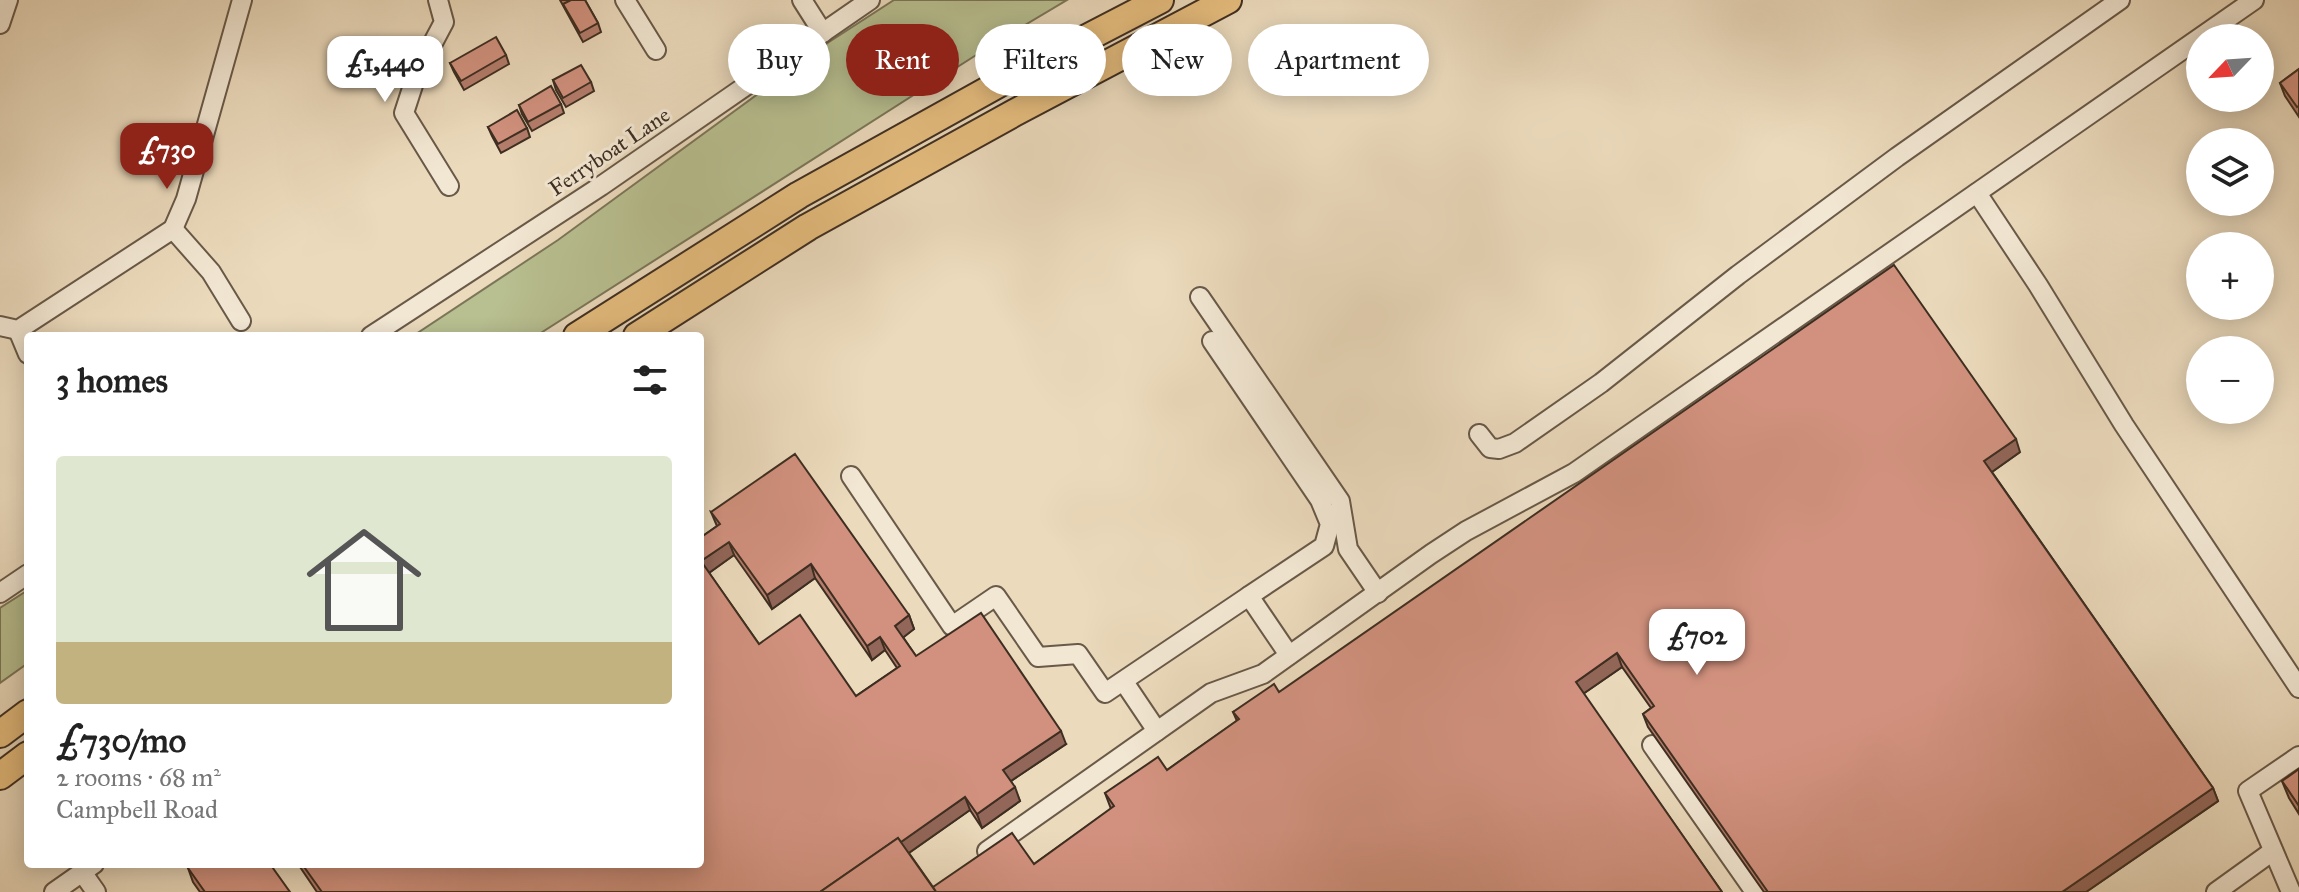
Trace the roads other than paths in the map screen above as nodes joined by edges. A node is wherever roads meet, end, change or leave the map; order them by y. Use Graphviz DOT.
graph roads {
  1 [pos="8,0"];
  2 [pos="242,0"];
  3 [pos="438,0"];
  4 [pos="625,0"];
  5 [pos="802,0"];
  6 [pos="870,0"];
  7 [pos="1160,0"];
  8 [pos="1228,0"];
  9 [pos="2120,0"];
  10 [pos="2254,0"];
  11 [pos="0,24"];
  12 [pos="817,24"];
  13 [pos="830,28"];
  14 [pos="656,50"];
  15 [pos="732,96"];
  16 [pos="449,186"];
  17 [pos="1977,193"];
  18 [pos="173,229"];
  19 [pos="1200,297"];
  20 [pos="241,321"];
  21 [pos="9,328"];
  22 [pos="377,332"];
  23 [pos="583,332"];
  24 [pos="643,332"];
  25 [pos="1212,341"];
  26 [pos="24,349"];
  27 [pos="1479,434"];
  28 [pos="851,476"];
  29 [pos="24,577"];
  30 [pos="0,593"];
  31 [pos="1378,593"];
  32 [pos="1249,596"];
  33 [pos="1289,655"];
  34 [pos="1124,682"];
  35 [pos="2299,688"];
  36 [pos="24,716"];
  37 [pos="1157,731"];
  38 [pos="0,734"];
  39 [pos="1652,745"];
  40 [pos="2299,756"];
  41 [pos="24,758"];
  42 [pos="0,776"];
  43 [pos="2273,851"];
  44 [pos="967,865"];
  45 [pos="88,868"];
  46 [pos="54,892"];
  47 [pos="96,892"];
  48 [pos="1755,892"];
  49 [pos="2216,892"];
  50 [pos="2291,892"];
  1 -- 11 [label="street"];
  2 -- 18 [label="street"];
  3 -- 16 [label="street"];
  4 -- 14 [label="street"];
  5 -- 12 [label="street"];
  6 -- 13 [label="street, Ferryboat Lane"];
  7 -- 23 [label="highway"];
  8 -- 24 [label="highway"];
  9 -- 27 [label="street"];
  10 -- 17 [label="street"];
  15 -- 22 [label="street, Ferryboat Lane"];
  17 -- 31 [label="street"];
  17 -- 35 [label="street"];
  18 -- 20 [label="street"];
  18 -- 21 [label="street"];
  19 -- 31 [label="street"];
  21 -- 26 [label="street"];
  25 -- 32 [label="street"];
  28 -- 34 [label="street"];
  29 -- 30 [label="street"];
  31 -- 33 [label="street"];
  32 -- 33 [label="street"];
  32 -- 34 [label="street"];
  33 -- 37 [label="street"];
  34 -- 37 [label="street"];
  36 -- 38 [label="highway"];
  37 -- 44 [label="street"];
  39 -- 48 [label="street"];
  40 -- 43 [label="street"];
  41 -- 42 [label="highway"];
  43 -- 49 [label="street"];
  43 -- 50 [label="street"];
  45 -- 46 [label="street"];
  45 -- 47 [label="street"];
}
